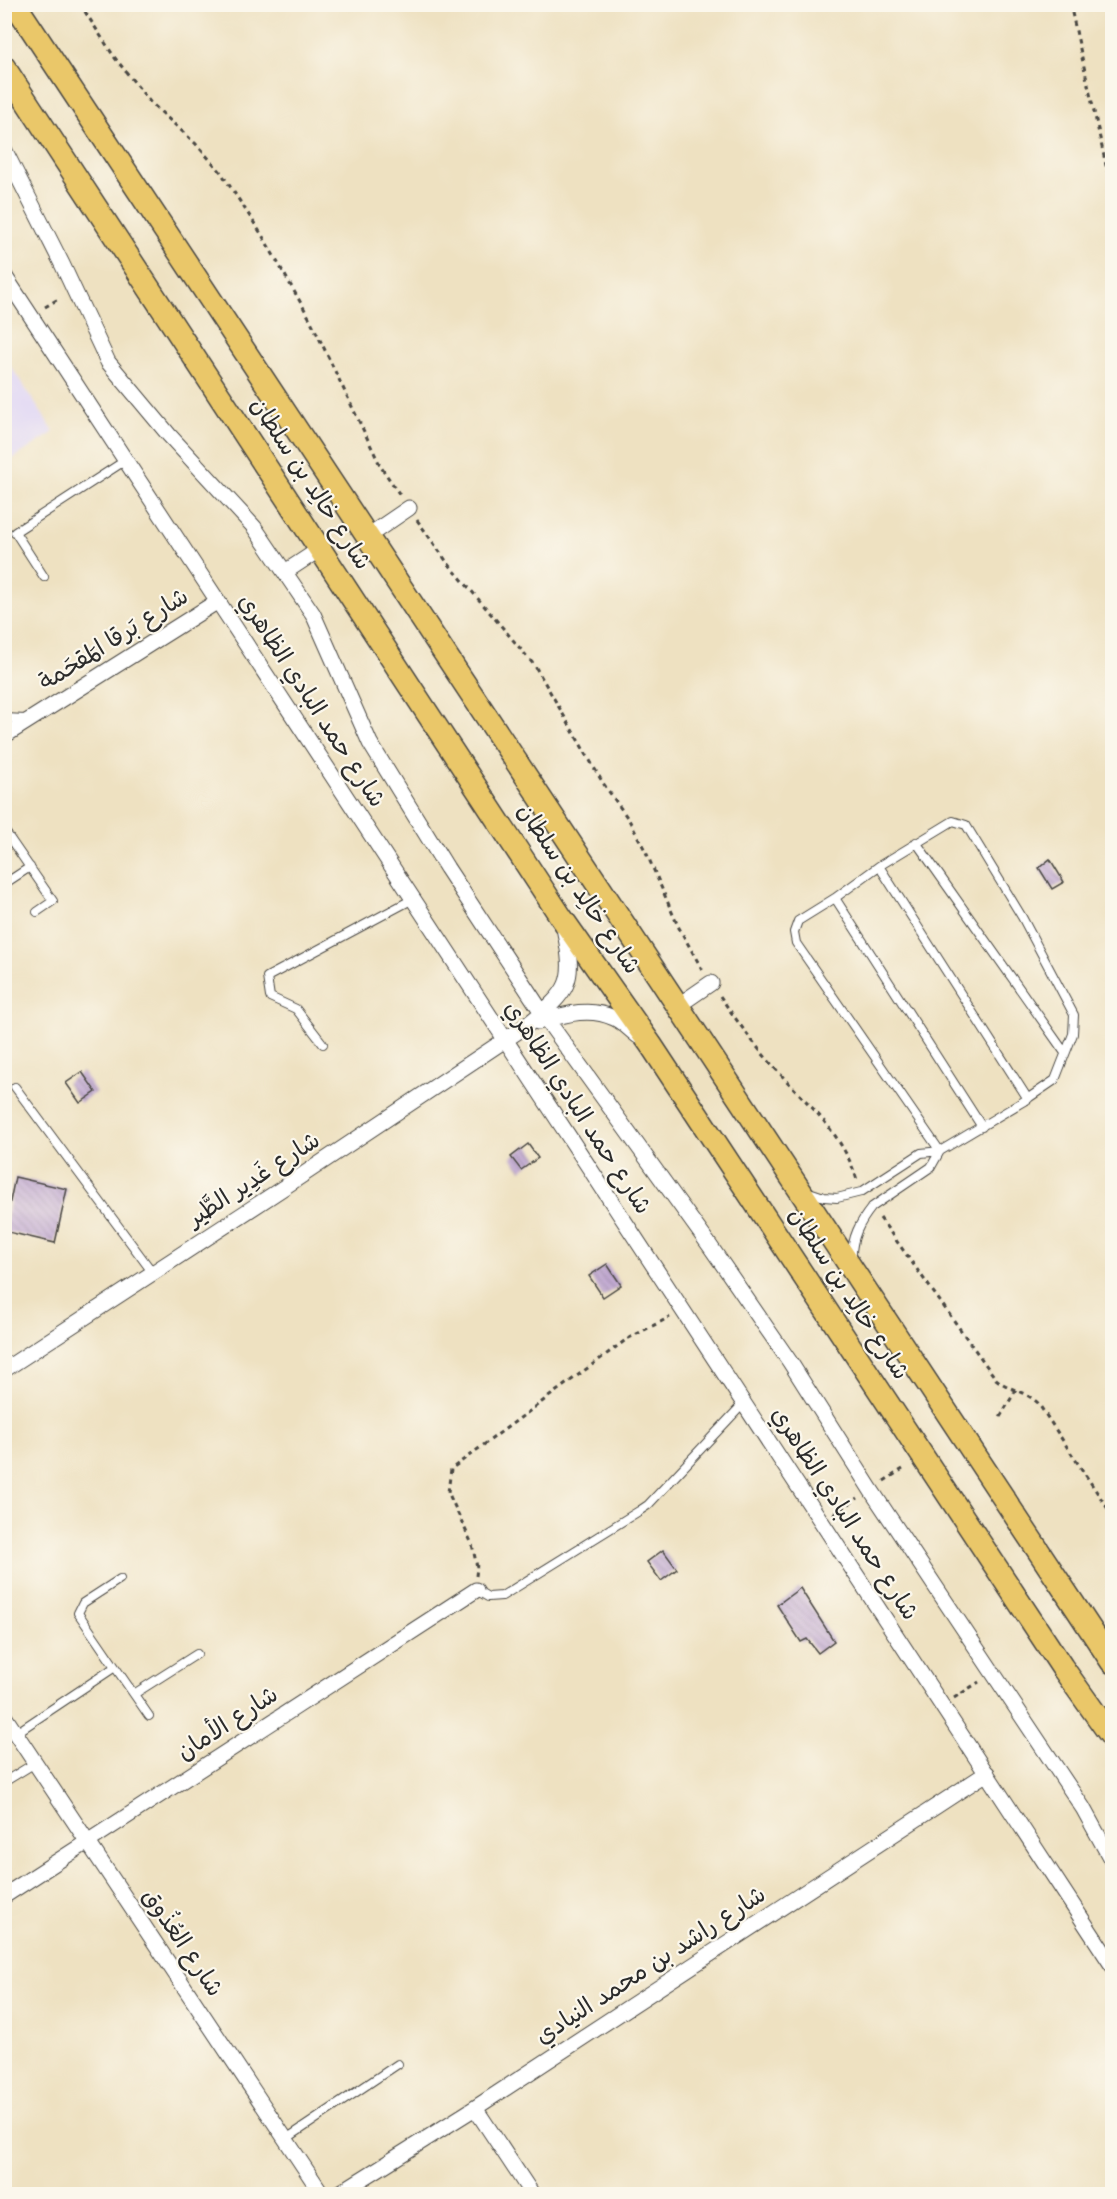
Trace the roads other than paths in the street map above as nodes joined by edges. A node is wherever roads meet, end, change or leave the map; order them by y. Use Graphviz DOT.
graph roads {
  1 [pos="15,4"];
  2 [pos="4,67"];
  3 [pos="4,149"];
  4 [pos="4,275"];
  5 [pos="126,460"];
  6 [pos="409,508"];
  7 [pos="368,536"];
  8 [pos="320,549"];
  9 [pos="285,572"];
  10 [pos="44,577"];
  11 [pos="218,601"];
  12 [pos="4,718"];
  13 [pos="30,720"];
  14 [pos="4,736"];
  15 [pos="5,833"];
  16 [pos="916,842"];
  17 [pos="879,866"];
  18 [pos="30,867"];
  19 [pos="4,884"];
  20 [pos="835,898"];
  21 [pos="413,899"];
  22 [pos="37,912"];
  23 [pos="561,916"];
  24 [pos="711,983"];
  25 [pos="679,1005"];
  26 [pos="545,1016"];
  27 [pos="506,1040"];
  28 [pos="323,1044"];
  29 [pos="651,1045"];
  30 [pos="1065,1053"];
  31 [pos="15,1087"];
  32 [pos="1028,1099"];
  33 [pos="982,1126"];
  34 [pos="940,1151"];
  35 [pos="800,1188"];
  36 [pos="852,1266"];
  37 [pos="153,1273"];
  38 [pos="4,1370"];
  39 [pos="744,1403"];
  40 [pos="120,1578"];
  41 [pos="476,1590"];
  42 [pos="197,1654"];
  43 [pos="1113,1662"];
  44 [pos="115,1667"];
  45 [pos="134,1694"];
  46 [pos="148,1716"];
  47 [pos="9,1726"];
  48 [pos="1113,1737"];
  49 [pos="35,1763"];
  50 [pos="987,1773"];
  51 [pos="4,1782"];
  52 [pos="88,1842"];
  53 [pos="1113,1862"];
  54 [pos="4,1896"];
  55 [pos="1113,1965"];
  56 [pos="398,2064"];
  57 [pos="475,2108"];
  58 [pos="285,2139"];
  59 [pos="322,2194"];
  60 [pos="338,2194"];
  61 [pos="532,2194"];
  1 -- 7 [label="main road, شارع خالِد بن سلطان"];
  2 -- 8 [label="main road, شارع خالِد بن سلطان"];
  3 -- 9 [label="street"];
  4 -- 5 [label="street, شارع حمد البادي الظاهري"];
  5 -- 10 [label="lane"];
  5 -- 11 [label="street, شارع حمد البادي الظاهري"];
  6 -- 7 [label="street"];
  7 -- 25 [label="main road, شارع خالِد بن سلطان"];
  8 -- 9 [label="street"];
  8 -- 23 [label="main road, شارع خالِد بن سلطان"];
  9 -- 26 [label="street"];
  11 -- 13 [label="street, شارع بَرقا المَقحَمة"];
  11 -- 21 [label="street, شارع حمد البادي الظاهري"];
  12 -- 13 [label="lane"];
  13 -- 14 [label="street, شارع بَرقا المَقحَمة"];
  15 -- 18 [label="lane"];
  16 -- 17 [label="lane"];
  16 -- 30 [label="lane"];
  16 -- 30 [label="lane"];
  17 -- 20 [label="lane"];
  17 -- 32 [label="lane"];
  18 -- 19 [label="lane"];
  18 -- 22 [label="lane"];
  20 -- 33 [label="lane"];
  20 -- 34 [label="lane"];
  21 -- 27 [label="street, شارع حمد البادي الظاهري"];
  21 -- 28 [label="lane"];
  23 -- 26 [label="street, شارع غَدِير الطَّير"];
  23 -- 29 [label="main road, شارع خالِد بن سلطان"];
  24 -- 25 [label="street"];
  25 -- 35 [label="main road, شارع خالِد بن سلطان"];
  26 -- 27 [label="street, شارع غَدِير الطَّير"];
  26 -- 29 [label="street, شارع غَدِير الطَّير"];
  26 -- 53 [label="street"];
  27 -- 37 [label="street, شارع غَدِير الطَّير"];
  27 -- 39 [label="street, شارع حمد البادي الظاهري"];
  29 -- 48 [label="main road, شارع خالِد بن سلطان"];
  30 -- 32 [label="lane"];
  31 -- 37 [label="lane"];
  32 -- 33 [label="lane"];
  33 -- 34 [label="lane"];
  34 -- 35 [label="lane"];
  34 -- 36 [label="lane"];
  35 -- 36 [label="main road, شارع خالِد بن سلطان"];
  36 -- 43 [label="main road, شارع خالِد بن سلطان"];
  37 -- 38 [label="street, شارع غَدِير الطَّير"];
  39 -- 41 [label="lane"];
  39 -- 50 [label="street, شارع حمد البادي الظاهري"];
  40 -- 44 [label="lane"];
  41 -- 52 [label="street, شارع الأمان"];
  42 -- 45 [label="lane"];
  44 -- 45 [label="lane"];
  44 -- 47 [label="lane"];
  45 -- 46 [label="lane"];
  47 -- 49 [label="street, شارع العُذُوق"];
  49 -- 51 [label="lane"];
  49 -- 52 [label="street, شارع العُذُوق"];
  50 -- 55 [label="street, شارع حمد البادي الظاهري"];
  50 -- 57 [label="street, شارع راشد بن محمد النيادي"];
  52 -- 54 [label="street, شارع الأمان"];
  52 -- 58 [label="street, شارع العُذُوق"];
  56 -- 58 [label="lane"];
  57 -- 60 [label="street, شارع راشد بن محمد النيادي"];
  57 -- 61 [label="street"];
  58 -- 59 [label="street, شارع العُذُوق"];
}
